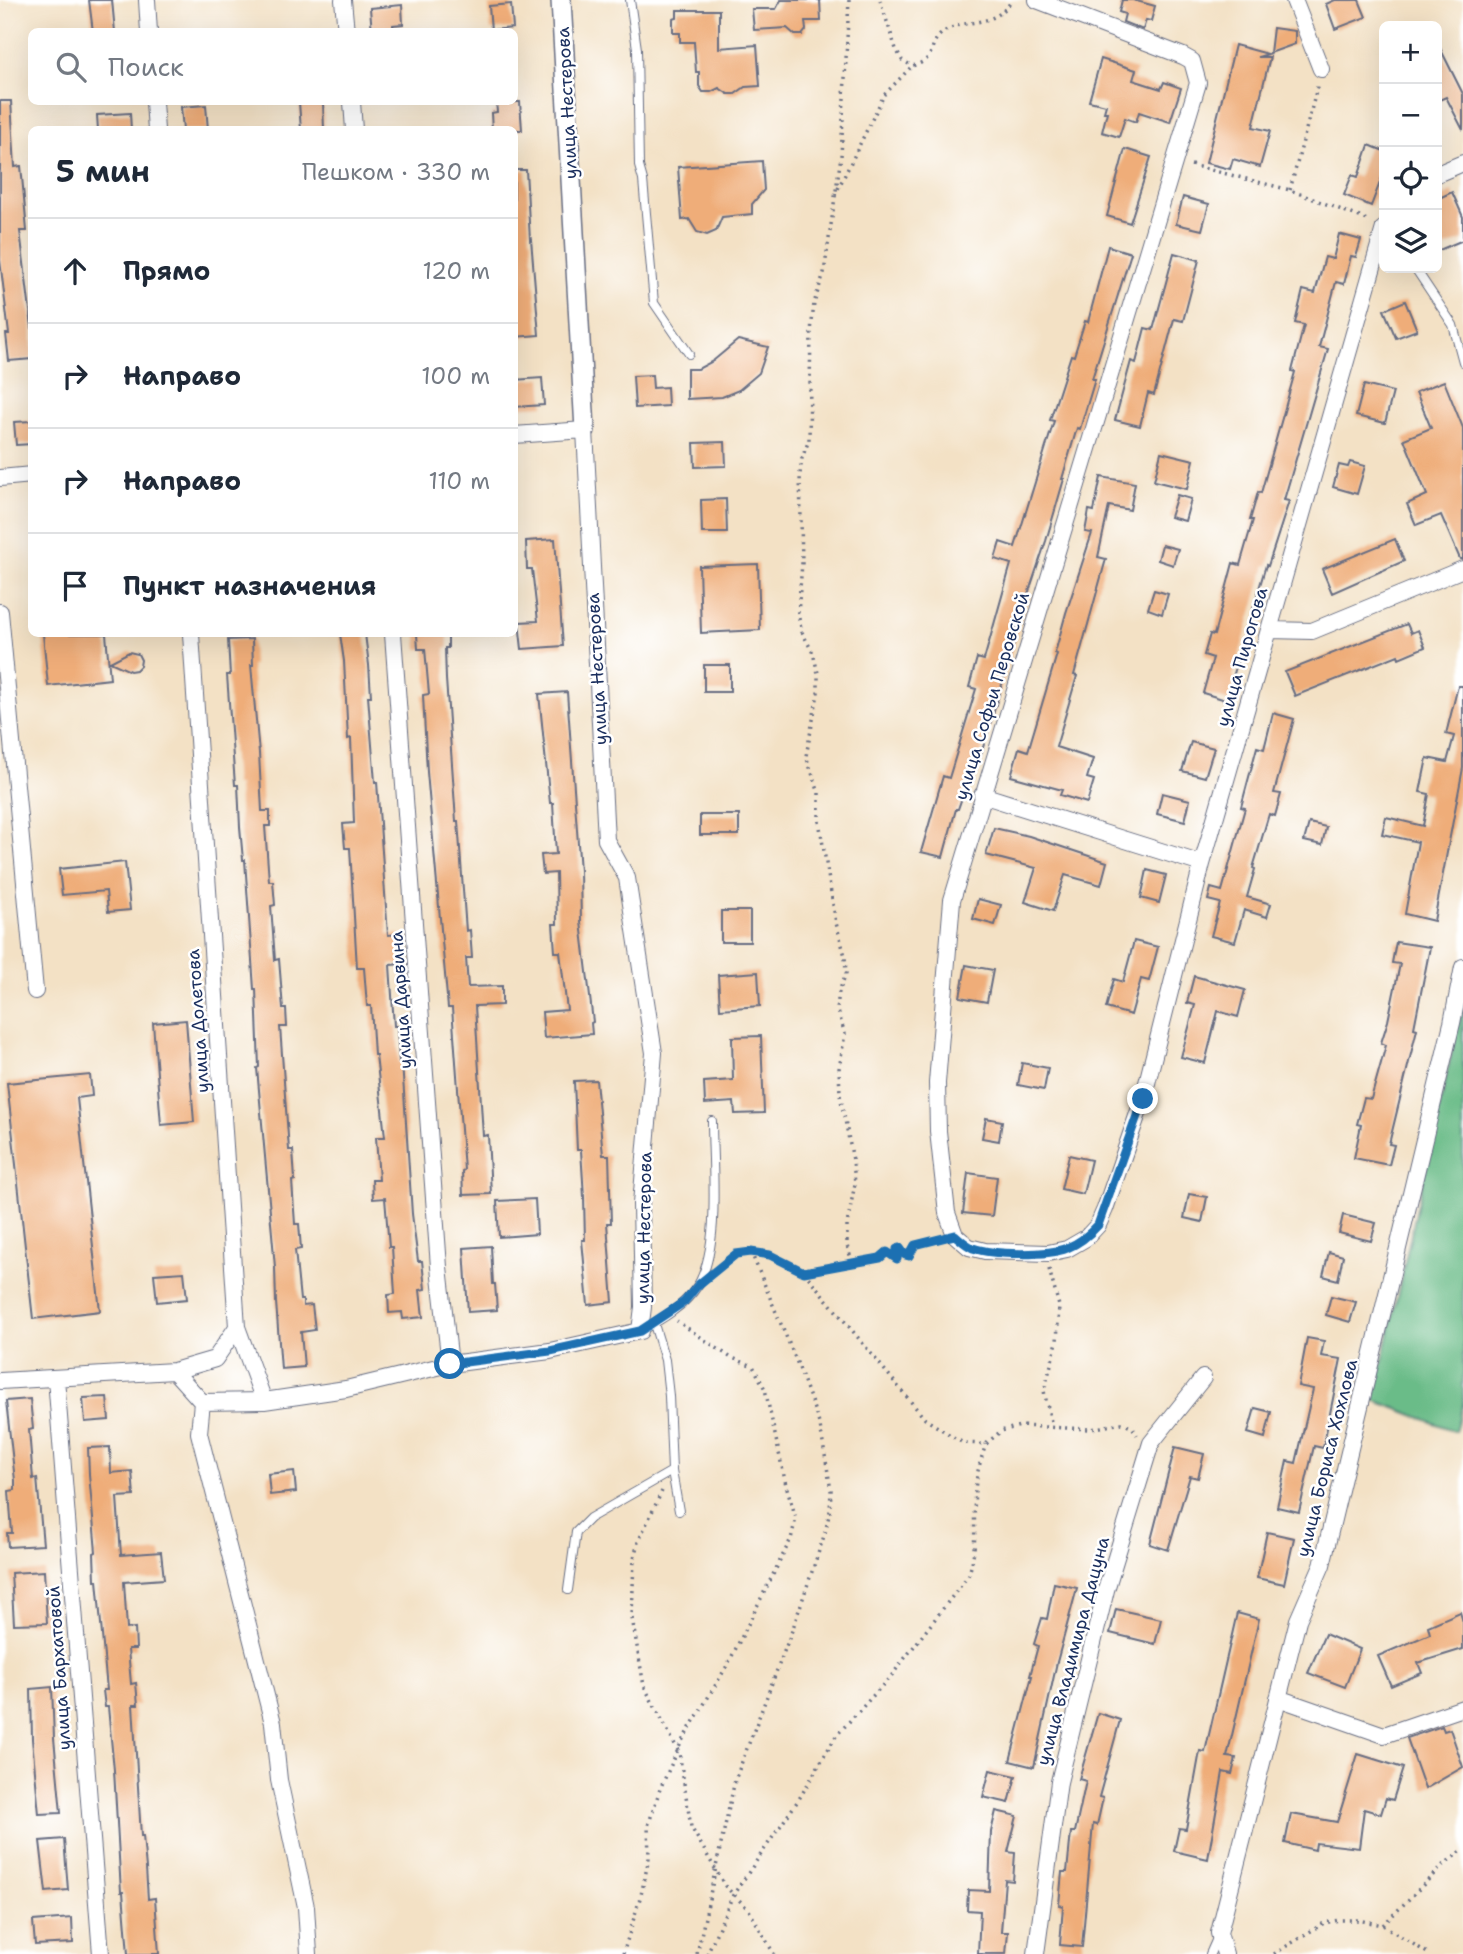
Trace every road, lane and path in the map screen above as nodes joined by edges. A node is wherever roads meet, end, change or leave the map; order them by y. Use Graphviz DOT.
graph roads {
  1 [pos="147,0"];
  2 [pos="343,0"];
  3 [pos="561,0"];
  4 [pos="630,0"];
  5 [pos="849,0"];
  6 [pos="880,0"];
  7 [pos="1012,0"];
  8 [pos="1037,0"];
  9 [pos="1294,0"];
  10 [pos="149,28"];
  11 [pos="346,28"];
  12 [pos="912,65"];
  13 [pos="1321,69"];
  14 [pos="154,105"];
  15 [pos="352,105"];
  16 [pos="156,126"];
  17 [pos="354,126"];
  18 [pos="1175,161"];
  19 [pos="1463,163"];
  20 [pos="1442,172"];
  21 [pos="1290,190"];
  22 [pos="833,199"];
  23 [pos="1378,225"];
  24 [pos="1418,273"];
  25 [pos="690,354"];
  26 [pos="1463,362"];
  27 [pos="585,430"];
  28 [pos="518,436"];
  29 [pos="28,475"];
  30 [pos="0,478"];
  31 [pos="1463,569"];
  32 [pos="0,612"];
  33 [pos="1270,631"];
  34 [pos="191,637"];
  35 [pos="393,637"];
  36 [pos="982,795"];
  37 [pos="1202,864"];
  38 [pos="1463,967"];
  39 [pos="35,991"];
  40 [pos="712,1121"];
  41 [pos="955,1235"];
  42 [pos="751,1252"];
  43 [pos="1048,1253"];
  44 [pos="853,1264"];
  45 [pos="804,1272"];
  46 [pos="698,1285"];
  47 [pos="666,1315"];
  48 [pos="237,1327"];
  49 [pos="647,1328"];
  50 [pos="450,1364"];
  51 [pos="174,1371"];
  52 [pos="56,1378"];
  53 [pos="1203,1378"];
  54 [pos="0,1381"];
  55 [pos="264,1401"];
  56 [pos="202,1402"];
  57 [pos="1052,1426"];
  58 [pos="1151,1443"];
  59 [pos="986,1444"];
  60 [pos="672,1471"];
  61 [pos="679,1511"];
  62 [pos="568,1590"];
  63 [pos="1278,1698"];
  64 [pos="1463,1708"];
  65 [pos="679,1752"];
  66 [pos="1463,1850"];
  67 [pos="715,1871"];
  68 [pos="733,1895"];
  69 [pos="1383,1925"];
  70 [pos="1219,1933"];
  71 [pos="101,1954"];
  72 [pos="309,1954"];
  73 [pos="623,1954"];
  74 [pos="696,1954"];
  75 [pos="707,1954"];
  76 [pos="774,1954"];
  77 [pos="1036,1954"];
  78 [pos="1210,1954"];
  79 [pos="1225,1954"];
  80 [pos="1274,1954"];
  81 [pos="1429,1954"];
  1 -- 10 [label="street"];
  2 -- 11 [label="street"];
  3 -- 27 [label="street, улица Нестерова"];
  4 -- 25 [label="lane"];
  5 -- 22 [label="path"];
  6 -- 12 [label="path"];
  7 -- 12 [label="path"];
  8 -- 18 [label="street, улица Софьи Перовской"];
  9 -- 13 [label="street"];
  12 -- 22 [label="path"];
  13 -- 21 [label="path"];
  14 -- 16 [label="street"];
  15 -- 17 [label="street"];
  18 -- 21 [label="path"];
  18 -- 36 [label="street, улица Софьи Перовской"];
  19 -- 20 [label="street"];
  21 -- 23 [label="path"];
  22 -- 44 [label="path"];
  23 -- 33 [label="street, улица Пирогова"];
  24 -- 26 [label="lane"];
  27 -- 28 [label="street"];
  27 -- 49 [label="street, улица Нестерова"];
  29 -- 30 [label="street"];
  31 -- 33 [label="street"];
  32 -- 39 [label="street"];
  33 -- 37 [label="street, улица Пирогова"];
  34 -- 48 [label="street, улица Долетова"];
  35 -- 50 [label="street, улица Дарвина"];
  36 -- 37 [label="street"];
  36 -- 41 [label="street, улица Софьи Перовской"];
  37 -- 43 [label="street, улица Пирогова"];
  38 -- 63 [label="street, улица Бориса Хохлова"];
  40 -- 46 [label="lane"];
  41 -- 43 [label="street"];
  41 -- 44 [label="path"];
  42 -- 45 [label="path"];
  42 -- 46 [label="path"];
  42 -- 67 [label="path"];
  43 -- 57 [label="path"];
  44 -- 45 [label="path"];
  45 -- 59 [label="path"];
  46 -- 47 [label="lane"];
  47 -- 49 [label="lane"];
  47 -- 65 [label="path"];
  48 -- 51 [label="street"];
  48 -- 55 [label="street, улица Долетова"];
  49 -- 50 [label="street"];
  49 -- 60 [label="lane"];
  50 -- 55 [label="street"];
  51 -- 52 [label="street"];
  51 -- 56 [label="street"];
  52 -- 54 [label="street"];
  52 -- 71 [label="street, улица Бархатовой"];
  53 -- 58 [label="street, улица Владимира Дацуна"];
  55 -- 56 [label="street"];
  56 -- 72 [label="street"];
  57 -- 58 [label="path"];
  57 -- 59 [label="path"];
  58 -- 77 [label="street, улица Владимира Дацуна"];
  59 -- 68 [label="path"];
  60 -- 61 [label="lane"];
  60 -- 62 [label="lane"];
  60 -- 65 [label="path"];
  63 -- 64 [label="street"];
  63 -- 70 [label="street, улица Бориса Хохлова"];
  65 -- 67 [label="path"];
  65 -- 73 [label="path"];
  66 -- 69 [label="path"];
  67 -- 68 [label="path"];
  67 -- 74 [label="path"];
  68 -- 75 [label="path"];
  68 -- 76 [label="path"];
  69 -- 80 [label="path"];
  69 -- 81 [label="path"];
  70 -- 78 [label="lane"];
  70 -- 79 [label="street"];
}
